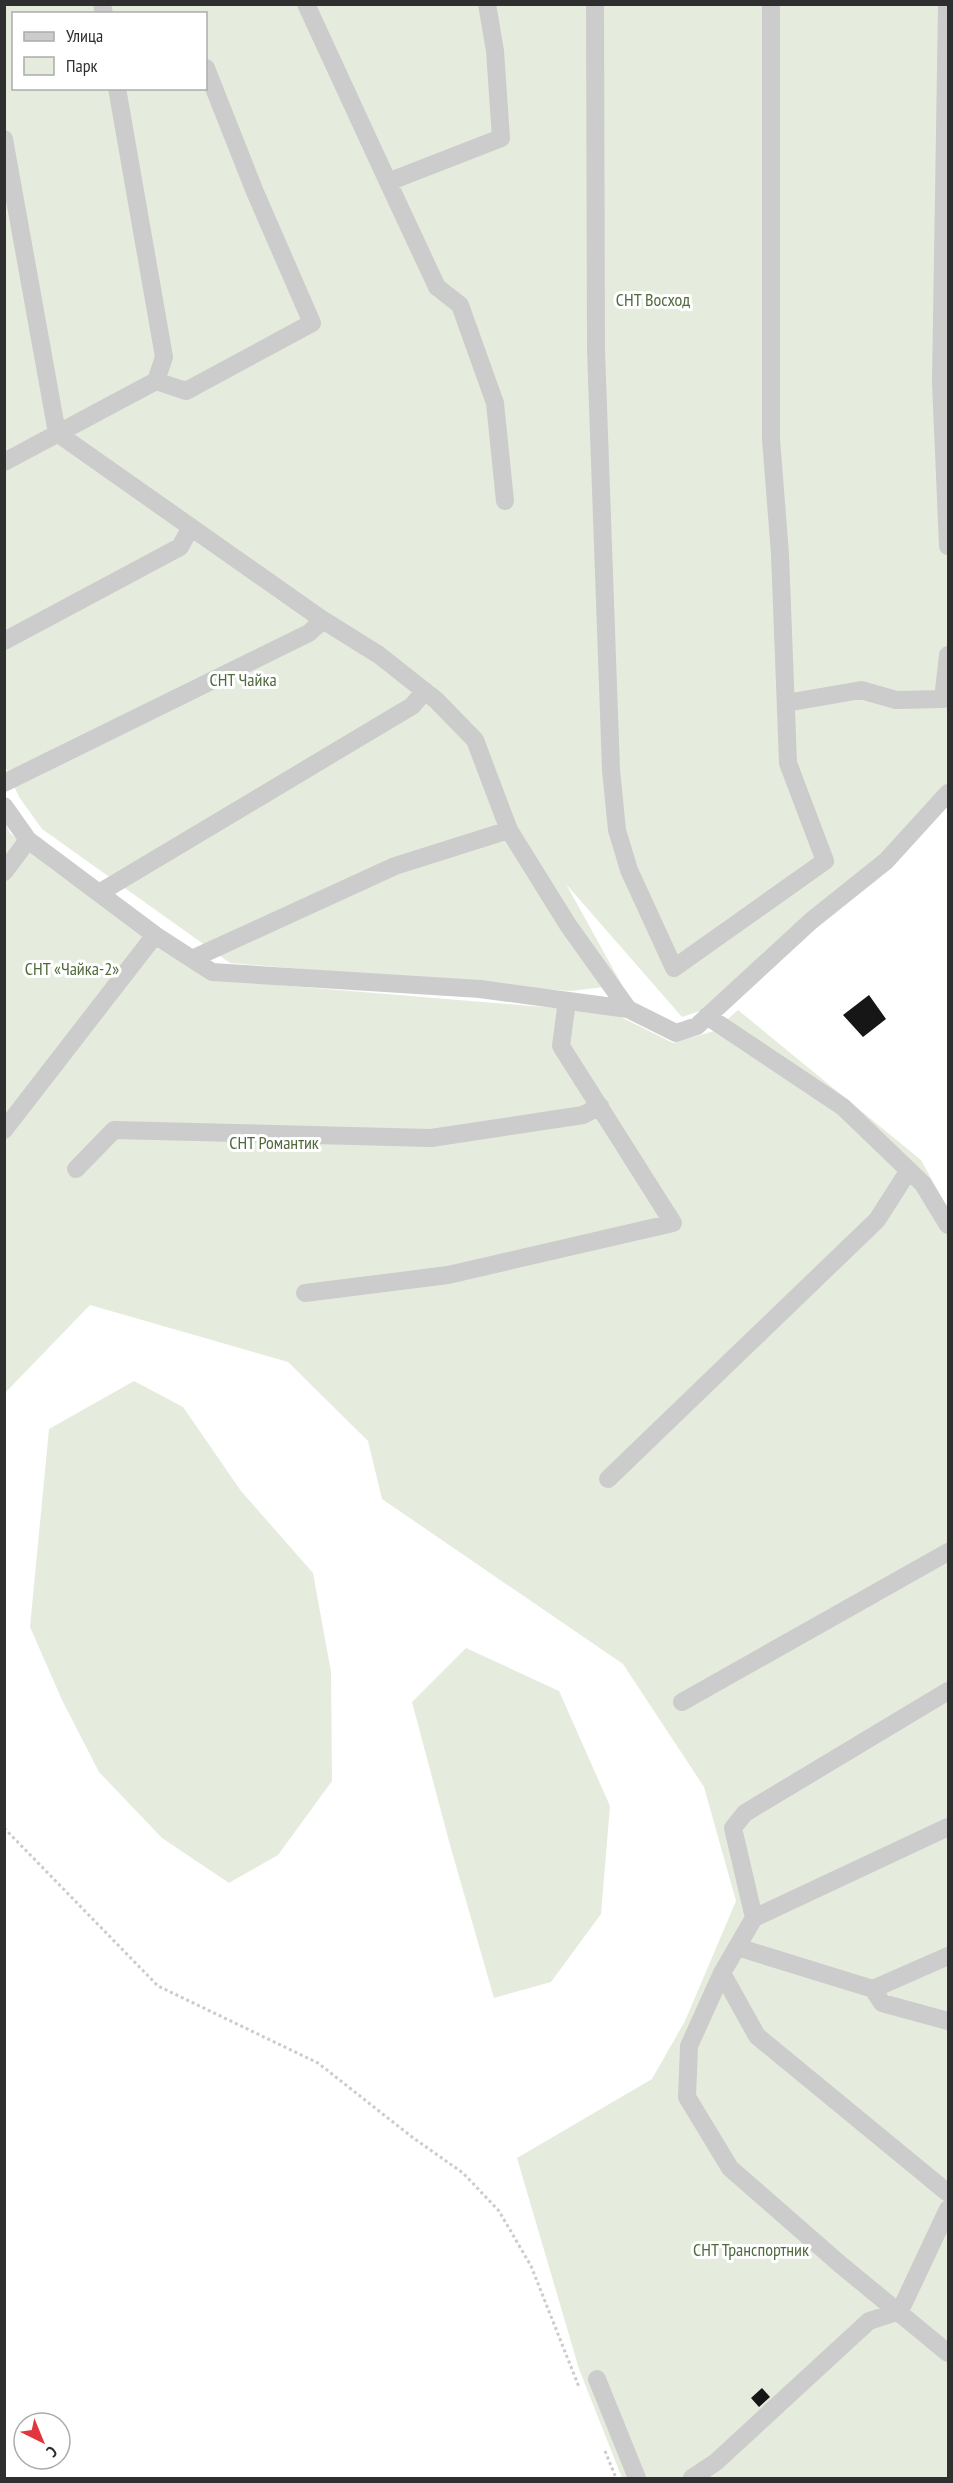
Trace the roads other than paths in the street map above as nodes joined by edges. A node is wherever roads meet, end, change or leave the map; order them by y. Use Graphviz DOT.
graph roads {
  1 [pos="306,4"];
  2 [pos="487,4"];
  3 [pos="595,4"];
  4 [pos="771,4"];
  5 [pos="947,4"];
  6 [pos="207,71"];
  7 [pos="117,90"];
  8 [pos="4,139"];
  9 [pos="388,182"];
  10 [pos="156,381"];
  11 [pos="57,433"];
  12 [pos="4,462"];
  13 [pos="505,501"];
  14 [pos="191,527"];
  15 [pos="948,546"];
  16 [pos="323,620"];
  17 [pos="4,641"];
  18 [pos="948,655"];
  19 [pos="424,691"];
  20 [pos="786,703"];
  21 [pos="4,783"];
  22 [pos="948,793"];
  23 [pos="4,806"];
  24 [pos="509,830"];
  25 [pos="28,840"];
  26 [pos="4,872"];
  27 [pos="99,893"];
  28 [pos="155,935"];
  29 [pos="192,959"];
  30 [pos="567,1000"];
  31 [pos="628,1009"];
  32 [pos="707,1016"];
  33 [pos="600,1106"];
  34 [pos="4,1130"];
  35 [pos="76,1169"];
  36 [pos="909,1170"];
  37 [pos="948,1225"];
  38 [pos="305,1293"];
  39 [pos="608,1479"];
  40 [pos="948,1552"];
  41 [pos="948,1692"];
  42 [pos="682,1702"];
  43 [pos="948,1827"];
  44 [pos="754,1918"];
  45 [pos="737,1947"];
  46 [pos="948,1956"];
  47 [pos="722,1973"];
  48 [pos="873,1989"];
  49 [pos="948,2021"];
  50 [pos="948,2193"];
  51 [pos="948,2209"];
  52 [pos="900,2311"];
  53 [pos="948,2352"];
  54 [pos="597,2379"];
  55 [pos="637,2478"];
  56 [pos="692,2478"];
  1 -- 9 [label="street"];
  2 -- 9 [label="street"];
  3 -- 20 [label="street"];
  4 -- 20 [label="street"];
  5 -- 15 [label="street"];
  6 -- 10 [label="street"];
  7 -- 10 [label="street"];
  8 -- 11 [label="street"];
  9 -- 13 [label="street"];
  10 -- 11 [label="street"];
  11 -- 12 [label="street"];
  11 -- 14 [label="street"];
  14 -- 16 [label="street"];
  14 -- 17 [label="street"];
  16 -- 19 [label="street"];
  16 -- 21 [label="street"];
  18 -- 20 [label="street"];
  19 -- 24 [label="street"];
  19 -- 27 [label="street"];
  22 -- 32 [label="street"];
  23 -- 25 [label="street"];
  24 -- 29 [label="street"];
  24 -- 31 [label="street"];
  25 -- 26 [label="street"];
  25 -- 27 [label="street"];
  27 -- 28 [label="street"];
  28 -- 29 [label="street"];
  28 -- 34 [label="street"];
  29 -- 30 [label="street"];
  30 -- 31 [label="street"];
  30 -- 33 [label="street"];
  31 -- 32 [label="street"];
  32 -- 36 [label="street"];
  33 -- 35 [label="street"];
  33 -- 38 [label="street"];
  36 -- 37 [label="street"];
  36 -- 39 [label="street"];
  40 -- 42 [label="street"];
  41 -- 44 [label="street"];
  43 -- 44 [label="street"];
  44 -- 45 [label="street"];
  45 -- 47 [label="street"];
  45 -- 48 [label="street"];
  46 -- 48 [label="street"];
  47 -- 50 [label="street"];
  47 -- 52 [label="street"];
  48 -- 49 [label="street"];
  51 -- 52 [label="street"];
  52 -- 53 [label="street"];
  52 -- 56 [label="street"];
  54 -- 55 [label="street"];
}
